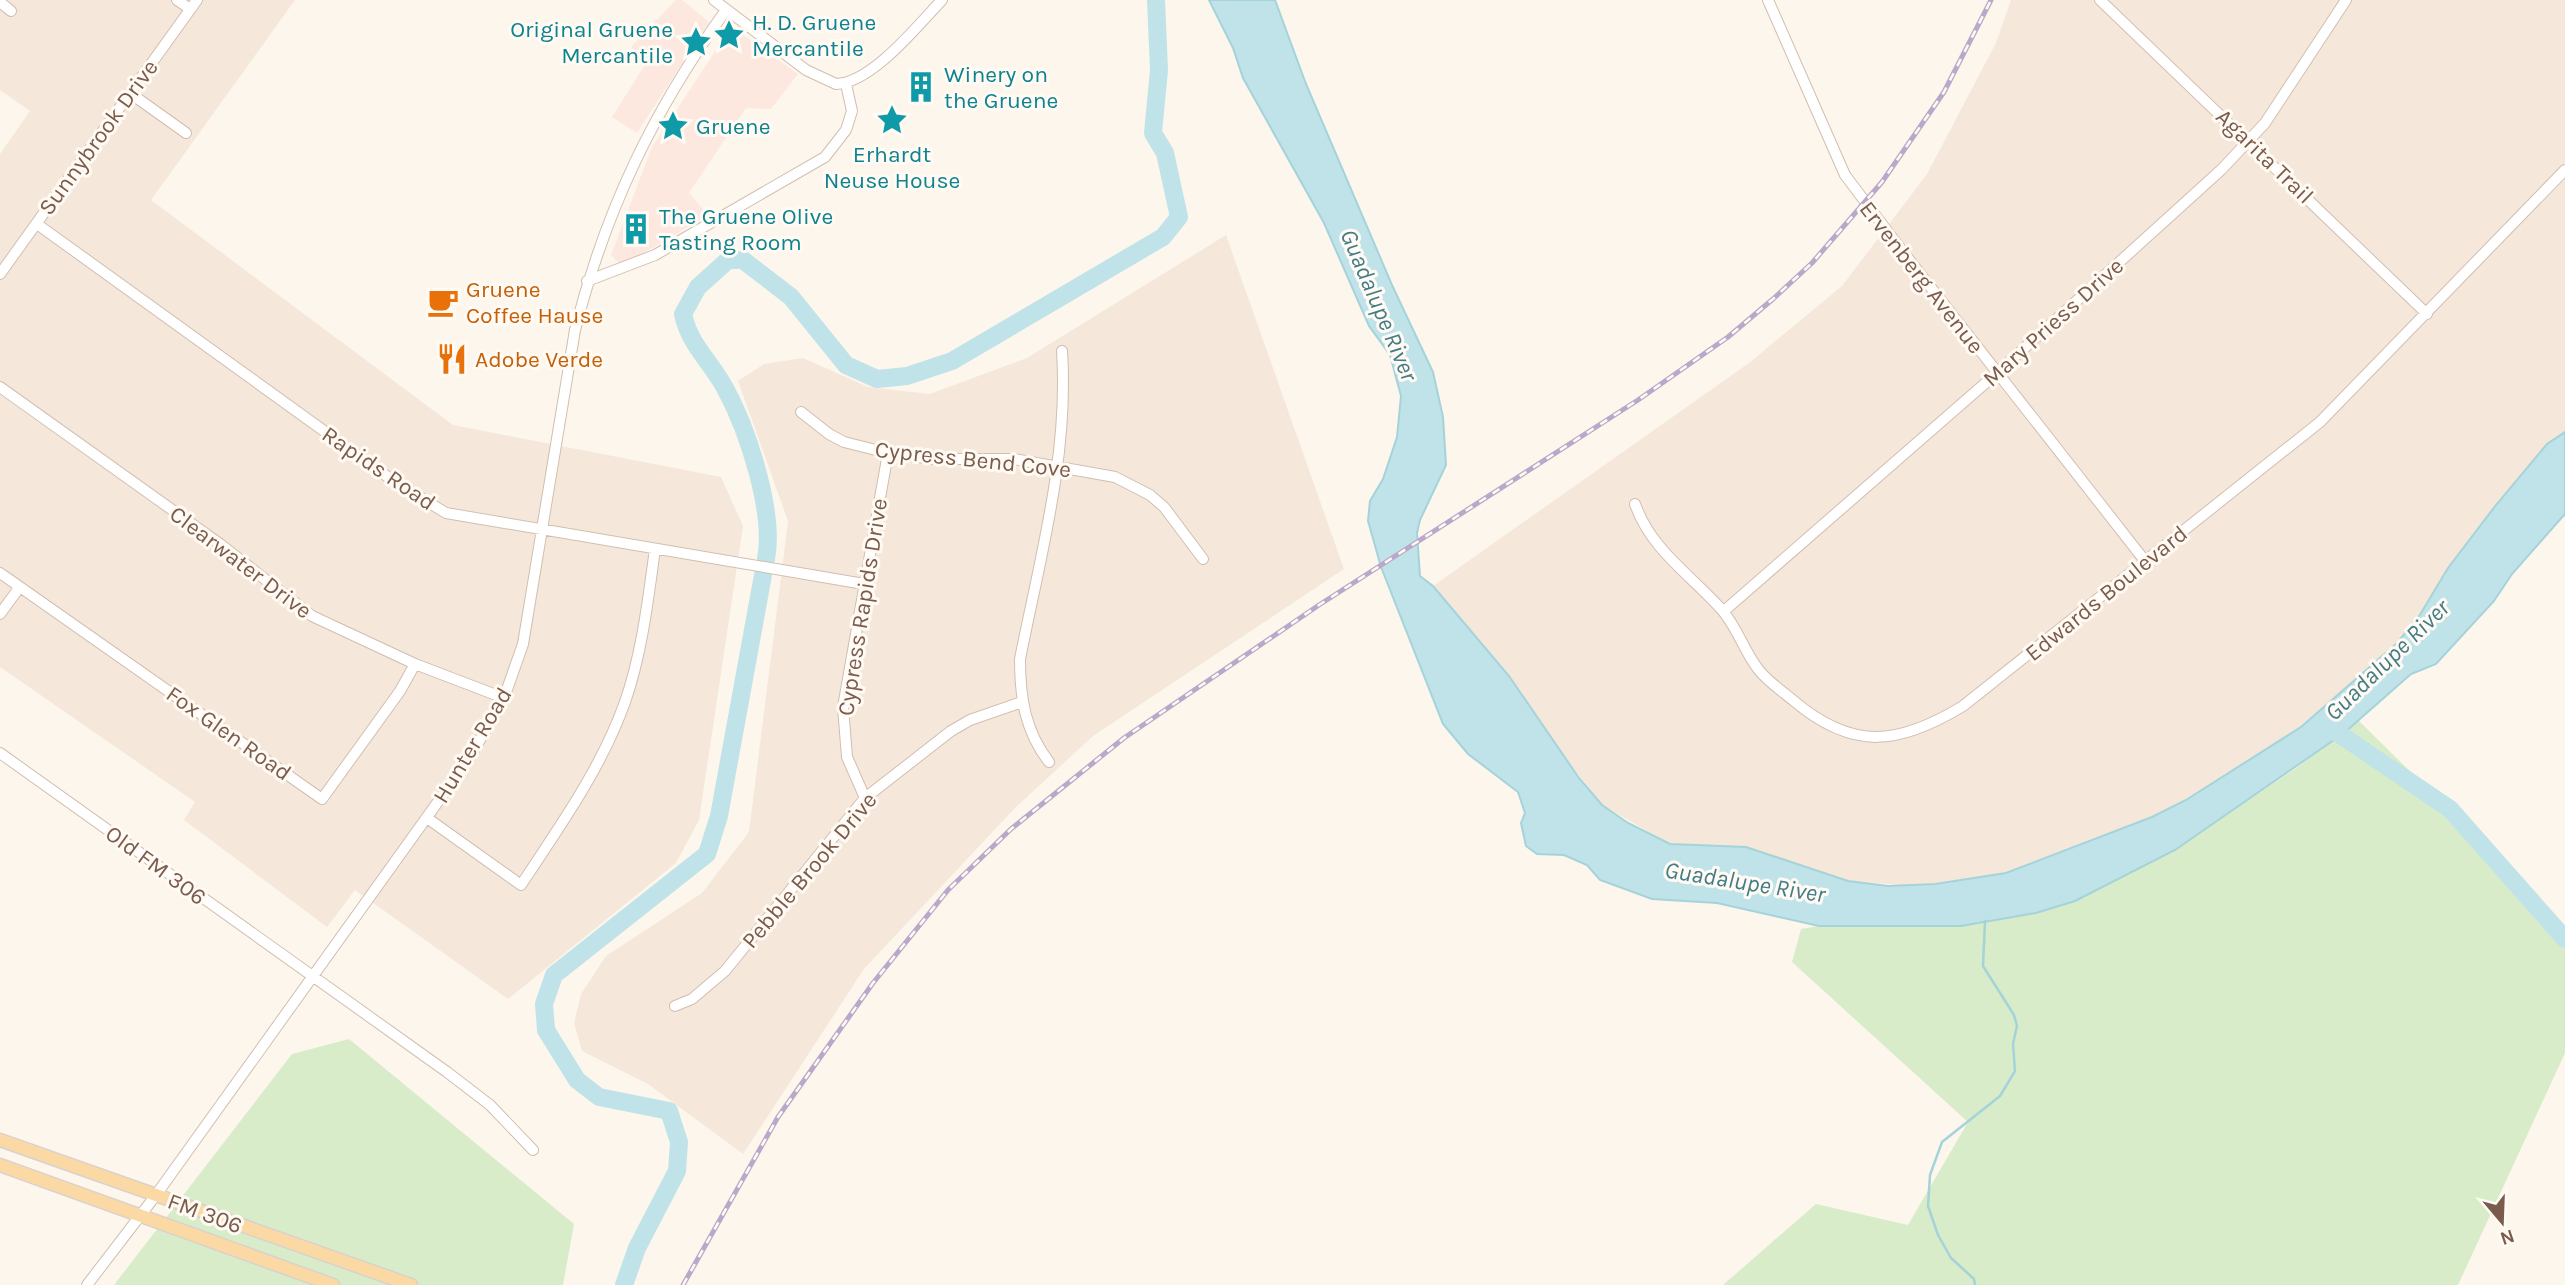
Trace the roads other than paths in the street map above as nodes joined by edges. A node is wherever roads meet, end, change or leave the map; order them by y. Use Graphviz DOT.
graph roads {
  1 [pos="177,0"];
  2 [pos="714,0"];
  3 [pos="942,0"];
  4 [pos="1768,0"];
  5 [pos="2100,0"];
  6 [pos="2346,0"];
  7 [pos="0,2"];
  8 [pos="193,5"];
  9 [pos="726,9"];
  10 [pos="11,11"];
  11 [pos="846,84"];
  12 [pos="130,93"];
  13 [pos="186,133"];
  14 [pos="2249,141"];
  15 [pos="2565,170"];
  16 [pos="37,224"];
  17 [pos="0,274"];
  18 [pos="587,281"];
  19 [pos="2427,314"];
  20 [pos="1062,351"];
  21 [pos="1997,373"];
  22 [pos="0,387"];
  23 [pos="801,412"];
  24 [pos="888,453"];
  25 [pos="1058,467"];
  26 [pos="1635,505"];
  27 [pos="544,529"];
  28 [pos="656,549"];
  29 [pos="1203,559"];
  30 [pos="2145,561"];
  31 [pos="0,573"];
  32 [pos="864,584"];
  33 [pos="19,588"];
  34 [pos="1724,611"];
  35 [pos="0,614"];
  36 [pos="415,664"];
  37 [pos="504,698"];
  38 [pos="1022,702"];
  39 [pos="0,753"];
  40 [pos="1049,762"];
  41 [pos="865,798"];
  42 [pos="427,818"];
  43 [pos="312,975"];
  44 [pos="674,1006"];
  45 [pos="0,1140"];
  46 [pos="533,1150"];
  47 [pos="0,1165"];
  48 [pos="156,1195"];
  49 [pos="140,1213"];
  50 [pos="86,1285"];
  51 [pos="333,1285"];
  52 [pos="411,1285"];
  1 -- 8 [label="street"];
  2 -- 9 [label="street"];
  3 -- 11 [label="street"];
  4 -- 21 [label="street, Ervenberg Avenue"];
  5 -- 14 [label="street, Agarita Trail"];
  6 -- 14 [label="street, Mary Priess Drive"];
  7 -- 10 [label="street"];
  8 -- 12 [label="street, Sunnybrook Drive"];
  9 -- 11 [label="street"];
  9 -- 18 [label="street, Hunter Road"];
  11 -- 18 [label="street"];
  12 -- 13 [label="street"];
  12 -- 16 [label="street, Sunnybrook Drive"];
  14 -- 19 [label="street, Agarita Trail"];
  14 -- 21 [label="street, Mary Priess Drive"];
  15 -- 19 [label="street, Edwards Boulevard"];
  16 -- 17 [label="street, Sunnybrook Drive"];
  16 -- 27 [label="street, Rapids Road"];
  18 -- 27 [label="street, Hunter Road"];
  19 -- 30 [label="street, Edwards Boulevard"];
  20 -- 25 [label="street"];
  21 -- 30 [label="street, Ervenberg Avenue"];
  21 -- 34 [label="street, Mary Priess Drive"];
  22 -- 36 [label="street, Clearwater Drive"];
  23 -- 24 [label="street, Cypress Bend Cove"];
  24 -- 25 [label="street, Cypress Bend Cove"];
  24 -- 32 [label="street, Cypress Rapids Drive"];
  25 -- 29 [label="street, Cypress Bend Cove"];
  25 -- 38 [label="street"];
  26 -- 34 [label="street, Edwards Boulevard"];
  27 -- 28 [label="street, Rapids Road"];
  27 -- 37 [label="street, Hunter Road"];
  28 -- 32 [label="street, Rapids Road"];
  28 -- 42 [label="street"];
  30 -- 34 [label="street, Edwards Boulevard"];
  31 -- 33 [label="street, Fox Glen Road"];
  32 -- 41 [label="street, Cypress Rapids Drive"];
  33 -- 35 [label="street"];
  33 -- 36 [label="street, Fox Glen Road"];
  36 -- 37 [label="street, Clearwater Drive"];
  37 -- 42 [label="street, Hunter Road"];
  38 -- 40 [label="street"];
  38 -- 41 [label="street, Pebble Brook Drive"];
  39 -- 43 [label="street, Old FM 306"];
  41 -- 44 [label="street, Pebble Brook Drive"];
  42 -- 43 [label="street, Hunter Road"];
  43 -- 46 [label="street, Old FM 306"];
  43 -- 48 [label="street, Hunter Road"];
  45 -- 48 [label="main road, FM 306 / FM 306"];
  47 -- 49 [label="main road, FM 306 / FM 306"];
  48 -- 49 [label="street, Hunter Road"];
  48 -- 52 [label="main road, FM 306 / FM 306"];
  49 -- 50 [label="street, Hunter Road"];
  49 -- 51 [label="main road, FM 306 / FM 306"];
}
